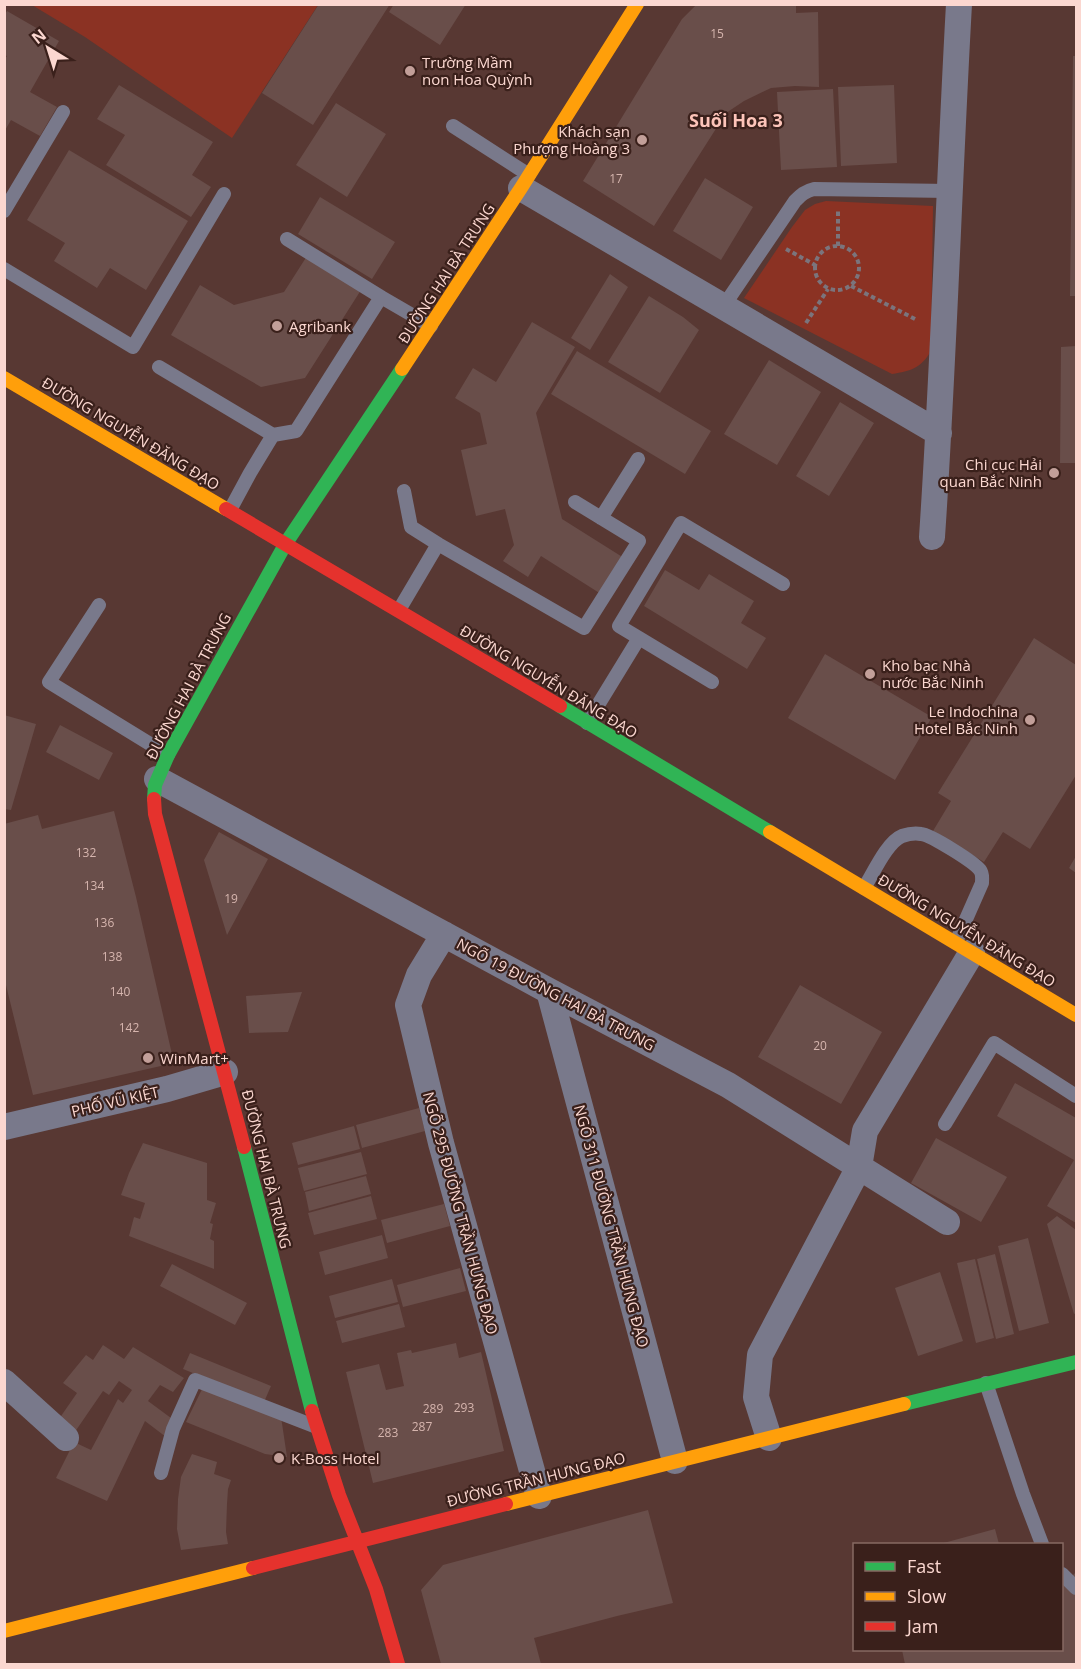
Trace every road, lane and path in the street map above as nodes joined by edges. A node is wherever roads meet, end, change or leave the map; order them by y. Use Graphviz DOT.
graph roads {
  1 [pos="637,4"];
  2 [pos="959,4"];
  3 [pos="63,112"];
  4 [pos="453,126"];
  5 [pos="525,181"];
  6 [pos="949,191"];
  7 [pos="224,194"];
  8 [pos="839,204"];
  9 [pos="4,212"];
  10 [pos="287,239"];
  11 [pos="838,246"];
  12 [pos="783,247"];
  13 [pos="815,265"];
  14 [pos="4,269"];
  15 [pos="851,286"];
  16 [pos="828,289"];
  17 [pos="381,297"];
  18 [pos="723,307"];
  19 [pos="918,320"];
  20 [pos="431,326"];
  21 [pos="800,332"];
  22 [pos="159,367"];
  23 [pos="4,378"];
  24 [pos="939,433"];
  25 [pos="273,435"];
  26 [pos="638,459"];
  27 [pos="404,491"];
  28 [pos="575,502"];
  29 [pos="230,510"];
  30 [pos="601,518"];
  31 [pos="932,537"];
  32 [pos="286,543"];
  33 [pos="438,544"];
  34 [pos="783,584"];
  35 [pos="99,605"];
  36 [pos="399,610"];
  37 [pos="639,638"];
  38 [pos="712,682"];
  39 [pos="587,723"];
  40 [pos="168,755"];
  41 [pos="156,779"];
  42 [pos="864,888"];
  43 [pos="444,934"];
  44 [pos="964,947"];
  45 [pos="549,991"];
  46 [pos="1077,1015"];
  47 [pos="225,1072"];
  48 [pos="1077,1096"];
  49 [pos="6,1122"];
  50 [pos="945,1124"];
  51 [pos="859,1167"];
  52 [pos="947,1222"];
  53 [pos="1077,1362"];
  54 [pos="4,1382"];
  55 [pos="986,1383"];
  56 [pos="316,1427"];
  57 [pos="66,1438"];
  58 [pos="769,1438"];
  59 [pos="675,1461"];
  60 [pos="161,1473"];
  61 [pos="539,1496"];
  62 [pos="357,1541"];
  63 [pos="1041,1543"];
  64 [pos="1063,1575"];
  65 [pos="1077,1588"];
  66 [pos="4,1631"];
  67 [pos="398,1665"];
  1 -- 5 [label="main road, ĐƯỜNG HAI BÀ TRƯNG"];
  2 -- 6 [label="street"];
  3 -- 9 [label="lane"];
  4 -- 5 [label="lane"];
  5 -- 18 [label="street"];
  5 -- 20 [label="main road, ĐƯỜNG HAI BÀ TRƯNG"];
  6 -- 18 [label="lane"];
  6 -- 24 [label="street"];
  7 -- 14 [label="lane"];
  8 -- 11 [label="path"];
  10 -- 17 [label="lane"];
  11 -- 13 [label="path"];
  11 -- 15 [label="path"];
  12 -- 13 [label="path"];
  13 -- 16 [label="path"];
  15 -- 16 [label="path"];
  15 -- 19 [label="path"];
  16 -- 21 [label="path"];
  17 -- 20 [label="lane"];
  17 -- 25 [label="lane"];
  18 -- 24 [label="street"];
  20 -- 32 [label="main road, ĐƯỜNG HAI BÀ TRƯNG"];
  22 -- 25 [label="lane"];
  23 -- 29 [label="main road, ĐƯỜNG NGUYỄN ĐĂNG ĐẠO"];
  24 -- 31 [label="street"];
  25 -- 29 [label="lane"];
  26 -- 30 [label="lane"];
  27 -- 33 [label="lane"];
  28 -- 30 [label="lane"];
  29 -- 32 [label="main road, ĐƯỜNG NGUYỄN ĐĂNG ĐẠO"];
  30 -- 33 [label="lane"];
  32 -- 36 [label="main road, ĐƯỜNG NGUYỄN ĐĂNG ĐẠO"];
  32 -- 40 [label="main road, ĐƯỜNG HAI BÀ TRƯNG"];
  33 -- 36 [label="lane"];
  34 -- 37 [label="lane"];
  35 -- 40 [label="lane"];
  36 -- 39 [label="main road, ĐƯỜNG NGUYỄN ĐĂNG ĐẠO"];
  37 -- 38 [label="lane"];
  37 -- 39 [label="lane"];
  39 -- 42 [label="main road, ĐƯỜNG NGUYỄN ĐĂNG ĐẠO"];
  40 -- 41 [label="main road, ĐƯỜNG HAI BÀ TRƯNG"];
  41 -- 43 [label="street, NGÕ 19 ĐƯỜNG HAI BÀ TRƯNG"];
  41 -- 47 [label="main road, ĐƯỜNG HAI BÀ TRƯNG"];
  42 -- 44 [label="main road, ĐƯỜNG NGUYỄN ĐĂNG ĐẠO"];
  42 -- 44 [label="lane"];
  43 -- 45 [label="street, NGÕ 19 ĐƯỜNG HAI BÀ TRƯNG"];
  43 -- 61 [label="street, NGÕ 295 ĐƯỜNG TRẦN HƯNG ĐẠO"];
  44 -- 46 [label="main road, ĐƯỜNG NGUYỄN ĐĂNG ĐẠO"];
  44 -- 51 [label="street"];
  45 -- 51 [label="street, NGÕ 19 ĐƯỜNG HAI BÀ TRƯNG"];
  45 -- 59 [label="street, NGÕ 311 ĐƯỜNG TRẦN HƯNG ĐẠO"];
  47 -- 49 [label="street, PHỐ VŨ KIỆT"];
  47 -- 56 [label="main road, ĐƯỜNG HAI BÀ TRƯNG"];
  48 -- 50 [label="lane"];
  51 -- 52 [label="street, NGÕ 19 ĐƯỜNG HAI BÀ TRƯNG"];
  51 -- 58 [label="street"];
  53 -- 55 [label="main road, ĐƯỜNG TRẦN HƯNG ĐẠO"];
  54 -- 57 [label="street"];
  55 -- 58 [label="main road, ĐƯỜNG TRẦN HƯNG ĐẠO"];
  55 -- 63 [label="lane"];
  56 -- 60 [label="lane"];
  56 -- 62 [label="main road, ĐƯỜNG HAI BÀ TRƯNG"];
  58 -- 59 [label="main road, ĐƯỜNG TRẦN HƯNG ĐẠO"];
  59 -- 61 [label="main road, ĐƯỜNG TRẦN HƯNG ĐẠO"];
  61 -- 62 [label="main road, ĐƯỜNG TRẦN HƯNG ĐẠO"];
  62 -- 66 [label="main road, ĐƯỜNG TRẦN HƯNG ĐẠO"];
  62 -- 67 [label="main road, ĐƯỜNG HAI BÀ TRƯNG"];
  64 -- 65 [label="lane"];
}
